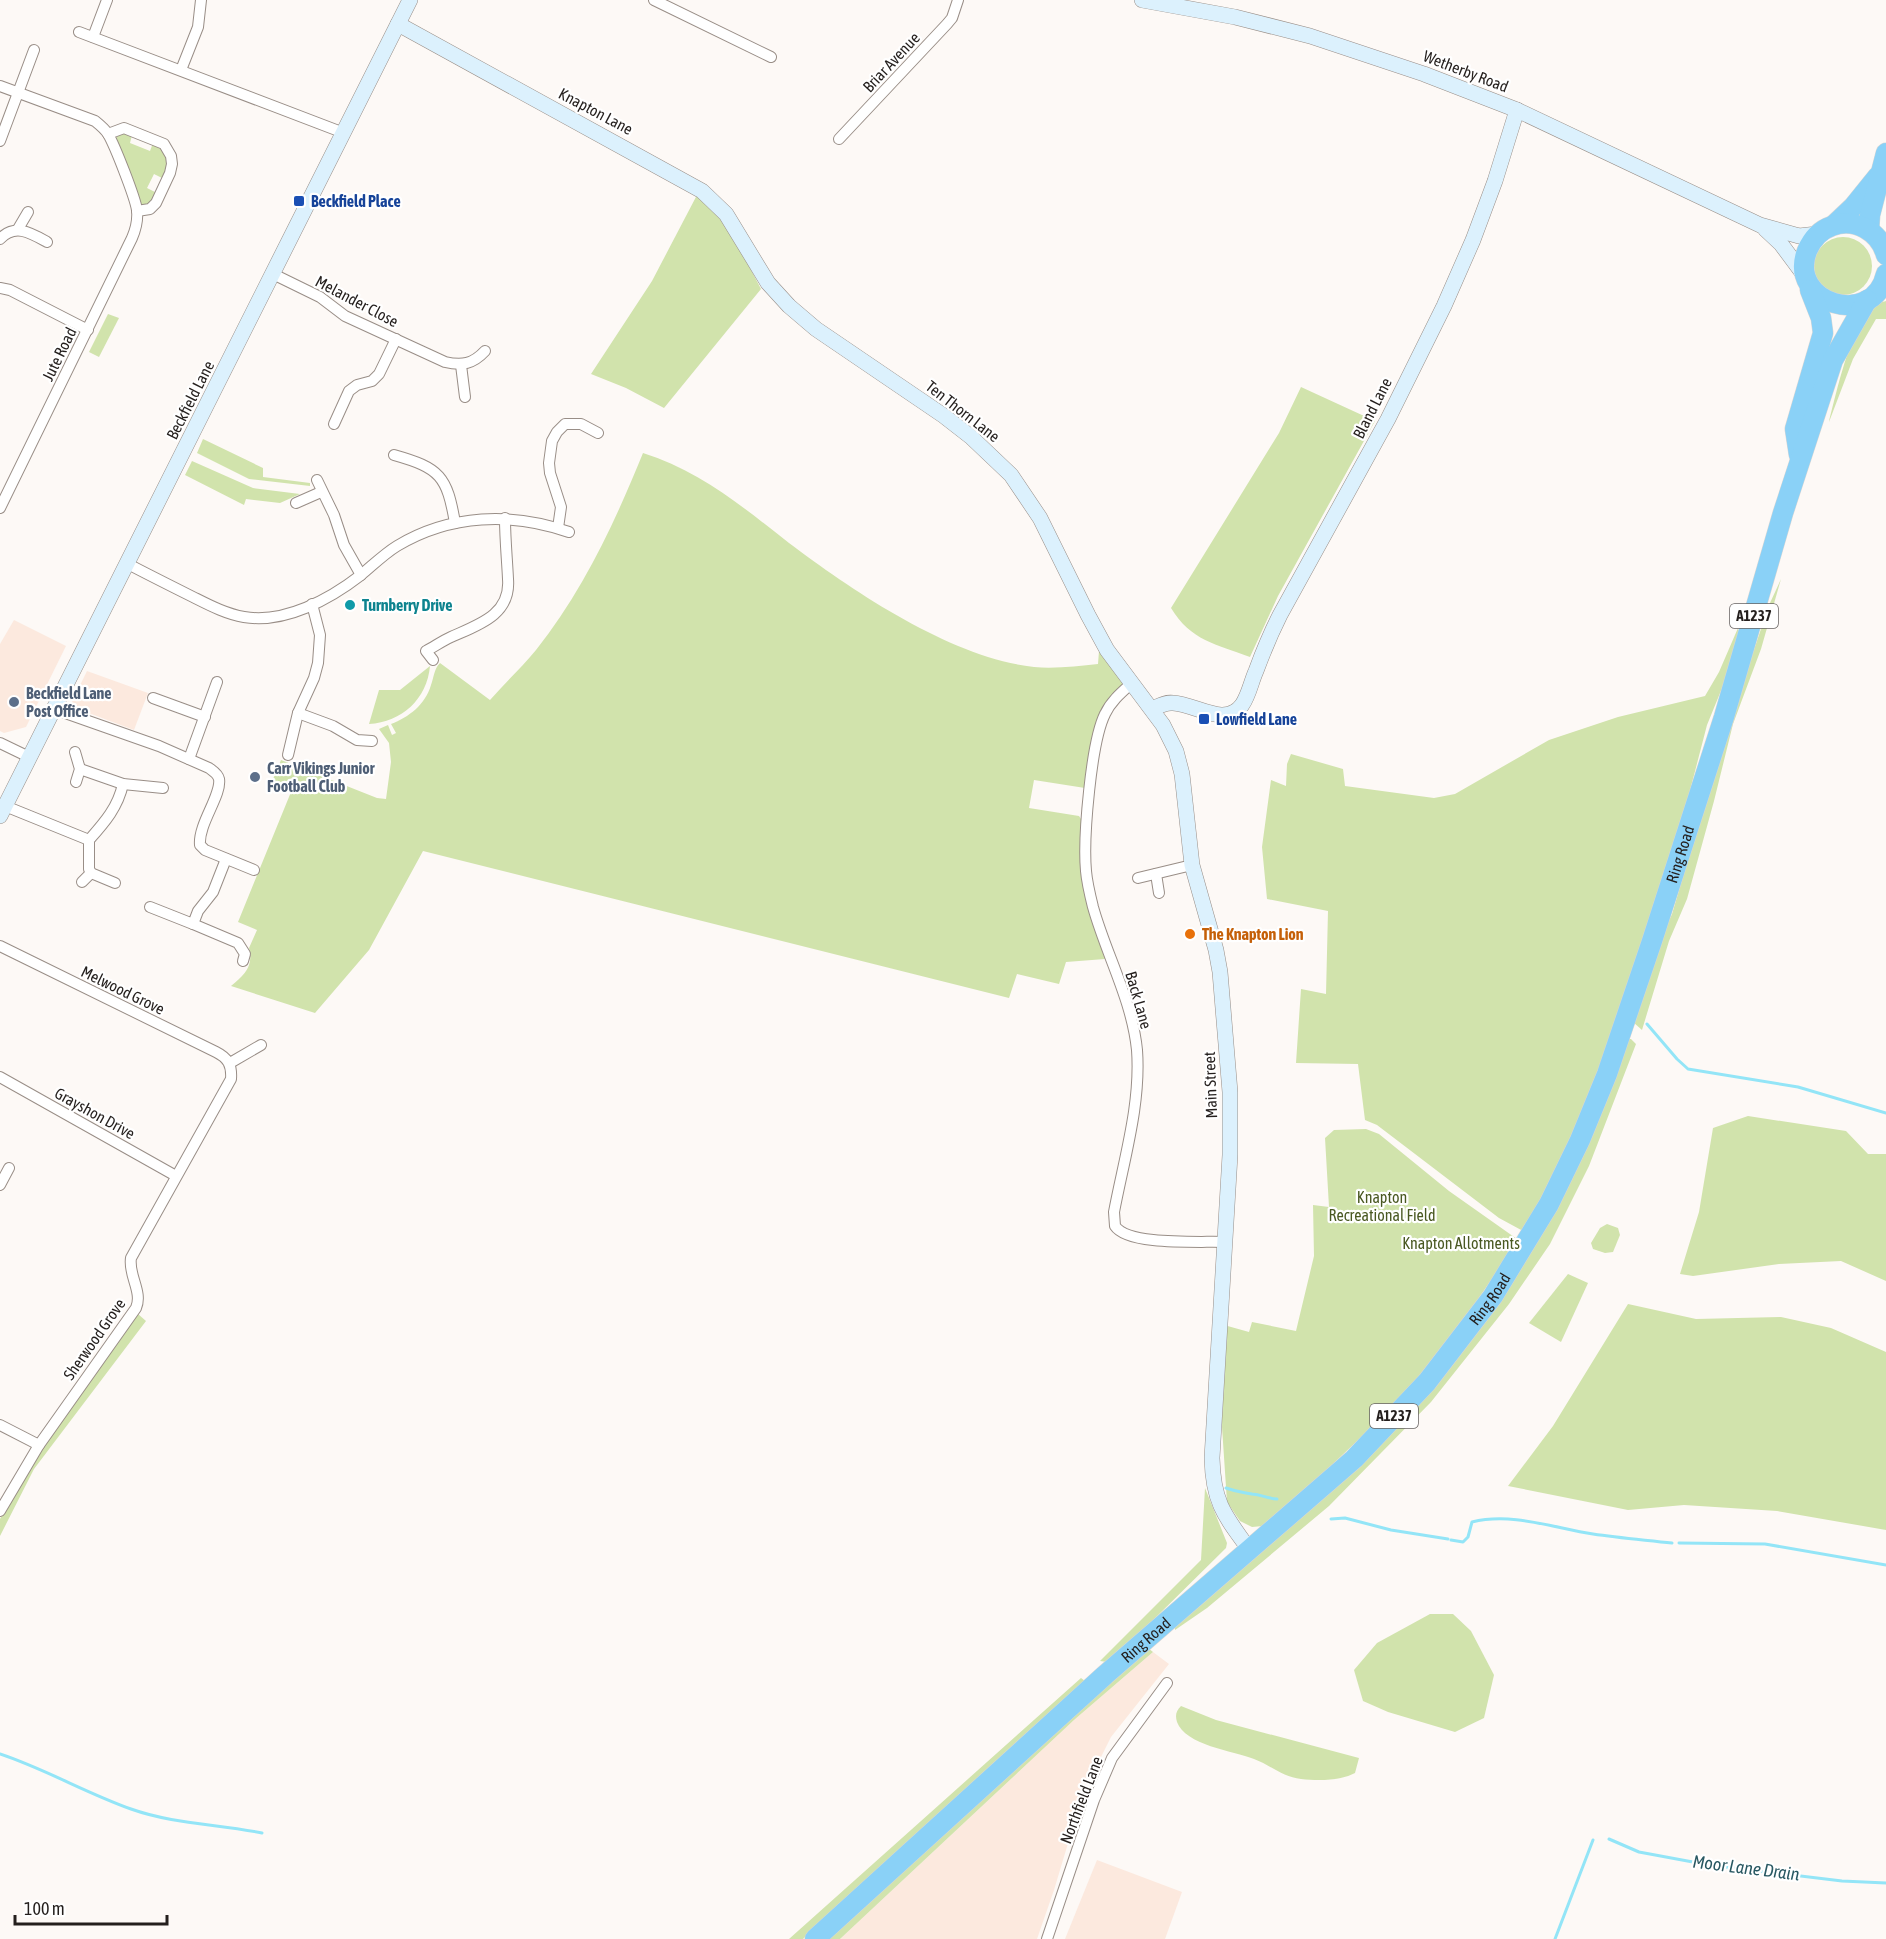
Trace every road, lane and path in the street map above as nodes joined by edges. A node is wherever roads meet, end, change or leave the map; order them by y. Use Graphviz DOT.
graph roads {
  1 [pos="107,0"];
  2 [pos="410,0"];
  3 [pos="654,0"];
  4 [pos="958,0"];
  5 [pos="1142,0"];
  6 [pos="198,1"];
  7 [pos="399,24"];
  8 [pos="79,32"];
  9 [pos="93,37"];
  10 [pos="34,50"];
  11 [pos="771,57"];
  12 [pos="181,70"];
  13 [pos="0,86"];
  14 [pos="18,93"];
  15 [pos="1517,110"];
  16 [pos="344,133"];
  17 [pos="108,134"];
  18 [pos="839,139"];
  19 [pos="0,141"];
  20 [pos="1886,153"];
  21 [pos="1879,174"];
  22 [pos="1886,204"];
  23 [pos="137,211"];
  24 [pos="28,212"];
  25 [pos="1835,224"];
  26 [pos="1760,225"];
  27 [pos="18,229"];
  28 [pos="1869,230"];
  29 [pos="1817,234"];
  30 [pos="0,239"];
  31 [pos="47,242"];
  32 [pos="1886,253"];
  33 [pos="752,256"];
  34 [pos="273,274"];
  35 [pos="1804,274"];
  36 [pos="1886,274"];
  37 [pos="0,288"];
  38 [pos="1876,295"];
  39 [pos="1830,303"];
  40 [pos="88,330"];
  41 [pos="396,339"];
  42 [pos="485,351"];
  43 [pos="1833,360"];
  44 [pos="461,365"];
  45 [pos="465,397"];
  46 [pos="333,424"];
  47 [pos="598,432"];
  48 [pos="394,455"];
  49 [pos="1800,460"];
  50 [pos="317,480"];
  51 [pos="321,492"];
  52 [pos="296,503"];
  53 [pos="0,508"];
  54 [pos="505,518"];
  55 [pos="455,523"];
  56 [pos="128,564"];
  57 [pos="361,575"];
  58 [pos="312,604"];
  59 [pos="1100,638"];
  60 [pos="427,652"];
  61 [pos="217,682"];
  62 [pos="1132,683"];
  63 [pos="153,698"];
  64 [pos="54,709"];
  65 [pos="1152,710"];
  66 [pos="298,713"];
  67 [pos="205,717"];
  68 [pos="372,741"];
  69 [pos="0,743"];
  70 [pos="75,752"];
  71 [pos="288,755"];
  72 [pos="29,757"];
  73 [pos="189,759"];
  74 [pos="80,769"];
  75 [pos="76,782"];
  76 [pos="123,783"];
  77 [pos="163,789"];
  78 [pos="2,811"];
  79 [pos="89,840"];
  80 [pos="226,859"];
  81 [pos="1192,865"];
  82 [pos="254,870"];
  83 [pos="91,873"];
  84 [pos="1156,874"];
  85 [pos="1138,878"];
  86 [pos="82,882"];
  87 [pos="115,883"];
  88 [pos="1159,893"];
  89 [pos="150,907"];
  90 [pos="193,924"];
  91 [pos="0,946"];
  92 [pos="243,961"];
  93 [pos="261,1045"];
  94 [pos="230,1063"];
  95 [pos="0,1077"];
  96 [pos="9,1168"];
  97 [pos="176,1176"];
  98 [pos="0,1185"];
  99 [pos="1225,1242"];
  100 [pos="0,1425"];
  101 [pos="39,1445"];
  102 [pos="0,1511"];
  103 [pos="1249,1549"];
  104 [pos="1167,1683"];
  105 [pos="815,1939"];
  106 [pos="1047,1939"];
  1 -- 9 [label="street"];
  2 -- 7 [label="street, Beckfield Lane"];
  3 -- 11 [label="street"];
  4 -- 18 [label="street, Briar Avenue"];
  5 -- 15 [label="street, Wetherby Road"];
  6 -- 12 [label="street"];
  7 -- 16 [label="street, Beckfield Lane"];
  7 -- 33 [label="street, Knapton Lane"];
  8 -- 9 [label="street"];
  9 -- 12 [label="street"];
  10 -- 14 [label="street"];
  12 -- 16 [label="street"];
  13 -- 14 [label="street"];
  14 -- 17 [label="street"];
  14 -- 19 [label="street"];
  15 -- 26 [label="street, Wetherby Road"];
  15 -- 65 [label="street, Bland Lane"];
  16 -- 34 [label="street, Beckfield Lane"];
  17 -- 23 [label="street"];
  17 -- 23 [label="street"];
  20 -- 21 [label="highway"];
  21 -- 25 [label="highway"];
  21 -- 28 [label="highway"];
  22 -- 32 [label="highway"];
  23 -- 40 [label="street, Jute Road"];
  24 -- 27 [label="street"];
  25 -- 28 [label="highway"];
  25 -- 29 [label="highway"];
  26 -- 29 [label="street, Wetherby Road"];
  26 -- 35 [label="street, Wetherby Road"];
  27 -- 30 [label="street"];
  27 -- 31 [label="street"];
  28 -- 32 [label="highway"];
  29 -- 35 [label="highway"];
  33 -- 59 [label="street, Ten Thorn Lane"];
  34 -- 41 [label="street, Melander Close"];
  34 -- 56 [label="street, Beckfield Lane"];
  35 -- 39 [label="highway"];
  35 -- 49 [label="highway"];
  36 -- 38 [label="highway, Ring Road"];
  37 -- 40 [label="street"];
  38 -- 39 [label="highway"];
  38 -- 43 [label="highway, Ring Road / A1237"];
  39 -- 43 [label="highway, Ring Road / A1237"];
  40 -- 53 [label="street, Jute Road"];
  41 -- 44 [label="street, Melander Close"];
  41 -- 46 [label="street"];
  42 -- 44 [label="street"];
  43 -- 49 [label="highway, Ring Road / A1237"];
  44 -- 45 [label="street"];
  47 -- 54 [label="street"];
  48 -- 55 [label="street"];
  49 -- 103 [label="highway, Ring Road / A1237"];
  50 -- 51 [label="street"];
  51 -- 52 [label="street"];
  51 -- 57 [label="street"];
  54 -- 55 [label="street"];
  54 -- 60 [label="street"];
  55 -- 57 [label="street"];
  56 -- 58 [label="street"];
  56 -- 64 [label="street, Beckfield Lane"];
  57 -- 58 [label="street"];
  58 -- 66 [label="street"];
  59 -- 62 [label="street, Main Street"];
  61 -- 67 [label="street"];
  62 -- 65 [label="street, Main Street"];
  62 -- 99 [label="street, Back Lane"];
  63 -- 67 [label="street"];
  64 -- 72 [label="street, Beckfield Lane"];
  64 -- 73 [label="street"];
  65 -- 81 [label="street, Main Street"];
  66 -- 68 [label="street"];
  66 -- 71 [label="street"];
  67 -- 73 [label="street"];
  69 -- 72 [label="street"];
  70 -- 74 [label="street"];
  72 -- 78 [label="street, Beckfield Lane"];
  73 -- 80 [label="street"];
  74 -- 75 [label="street"];
  74 -- 76 [label="street"];
  76 -- 77 [label="street"];
  76 -- 79 [label="street"];
  78 -- 79 [label="street"];
  79 -- 83 [label="street"];
  80 -- 82 [label="street"];
  80 -- 90 [label="street"];
  81 -- 84 [label="street"];
  81 -- 99 [label="street, Main Street"];
  83 -- 86 [label="street"];
  83 -- 87 [label="street"];
  84 -- 85 [label="street"];
  84 -- 88 [label="street"];
  89 -- 90 [label="street"];
  90 -- 92 [label="street"];
  91 -- 94 [label="street, Melwood Grove"];
  93 -- 94 [label="street"];
  94 -- 97 [label="street"];
  95 -- 97 [label="street, Grayshon Drive"];
  96 -- 98 [label="street"];
  97 -- 101 [label="street, Sherwood Grove"];
  99 -- 103 [label="street, Main Street"];
  100 -- 101 [label="street"];
  101 -- 102 [label="street, Sherwood Grove"];
  103 -- 105 [label="highway, Ring Road / A1237"];
  104 -- 106 [label="street, Northfield Lane"];
}
